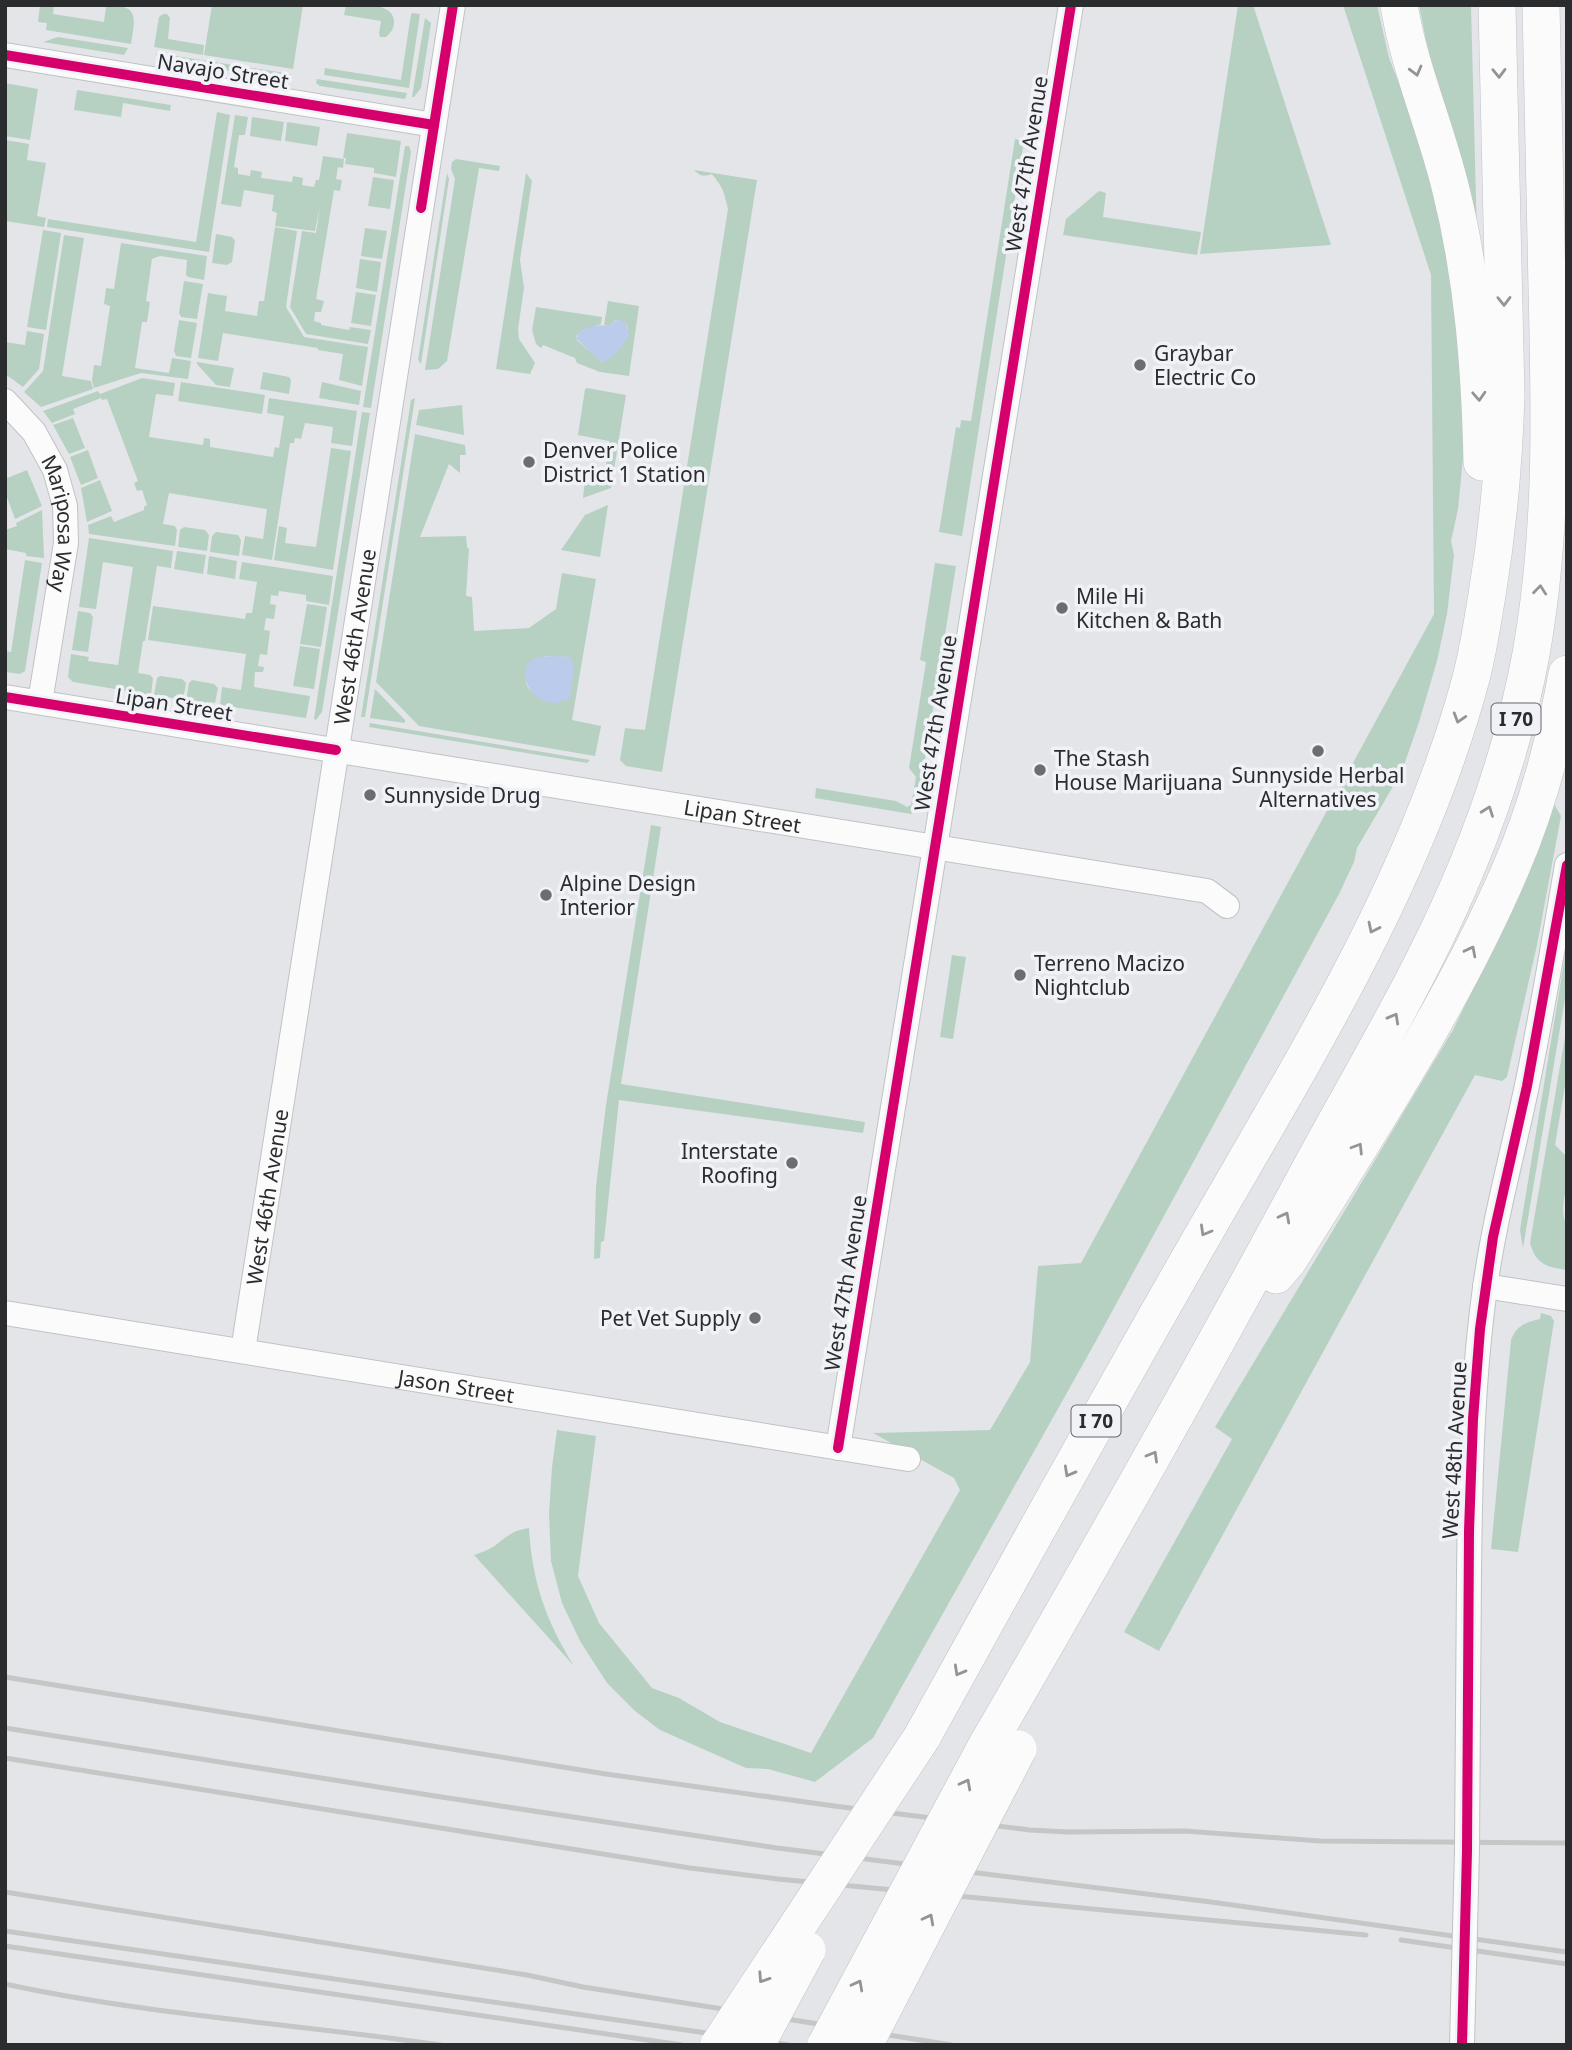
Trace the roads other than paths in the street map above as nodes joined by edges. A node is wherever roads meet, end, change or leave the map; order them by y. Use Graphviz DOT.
graph roads {
  1 [pos="453,5"];
  2 [pos="1071,5"];
  3 [pos="1399,5"];
  4 [pos="1497,5"];
  5 [pos="1541,5"];
  6 [pos="5,55"];
  7 [pos="434,125"];
  8 [pos="5,401"];
  9 [pos="1477,652"];
  10 [pos="1567,674"];
  11 [pos="5,697"];
  12 [pos="40,702"];
  13 [pos="336,750"];
  14 [pos="935,847"];
  15 [pos="1567,865"];
  16 [pos="1227,906"];
  17 [pos="1485,1286"];
  18 [pos="1567,1299"];
  19 [pos="5,1313"];
  20 [pos="243,1351"];
  21 [pos="1206,1364"];
  22 [pos="838,1448"];
  23 [pos="908,1459"];
  24 [pos="922,1737"];
  25 [pos="1002,1747"];
  26 [pos="719,2045"];
  27 [pos="756,2045"];
  28 [pos="826,2045"];
  29 [pos="864,2045"];
  30 [pos="1462,2045"];
  1 -- 7 [label="street, West 46th Avenue"];
  2 -- 14 [label="street, West 47th Avenue"];
  3 -- 9 [label="highway, one-way"];
  4 -- 9 [label="highway, I 70, one-way"];
  21 -- 5 [label="highway, I 70, one-way"];
  6 -- 7 [label="street, Navajo Street"];
  7 -- 13 [label="street, West 46th Avenue"];
  8 -- 12 [label="street, Mariposa Way"];
  9 -- 24 [label="highway, I 70, one-way"];
  21 -- 10 [label="highway, one-way"];
  11 -- 12 [label="street, Lipan Street"];
  12 -- 13 [label="street, Lipan Street"];
  13 -- 14 [label="street, Lipan Street"];
  13 -- 20 [label="street, West 46th Avenue"];
  14 -- 16 [label="street, Lipan Street"];
  14 -- 22 [label="street, West 47th Avenue"];
  15 -- 17 [label="street, West 48th Avenue"];
  17 -- 18 [label="street"];
  17 -- 30 [label="street, West 48th Avenue, bridge"];
  19 -- 20 [label="street, Jason Street"];
  20 -- 22 [label="street, Jason Street"];
  25 -- 21 [label="highway, I 70, one-way"];
  22 -- 23 [label="street, Jason Street"];
  24 -- 26 [label="highway, one-way, bridge"];
  24 -- 27 [label="highway, I 70, bridge"];
  28 -- 25 [label="highway, I 70, one-way, bridge"];
  29 -- 25 [label="highway, one-way, bridge"];
}
